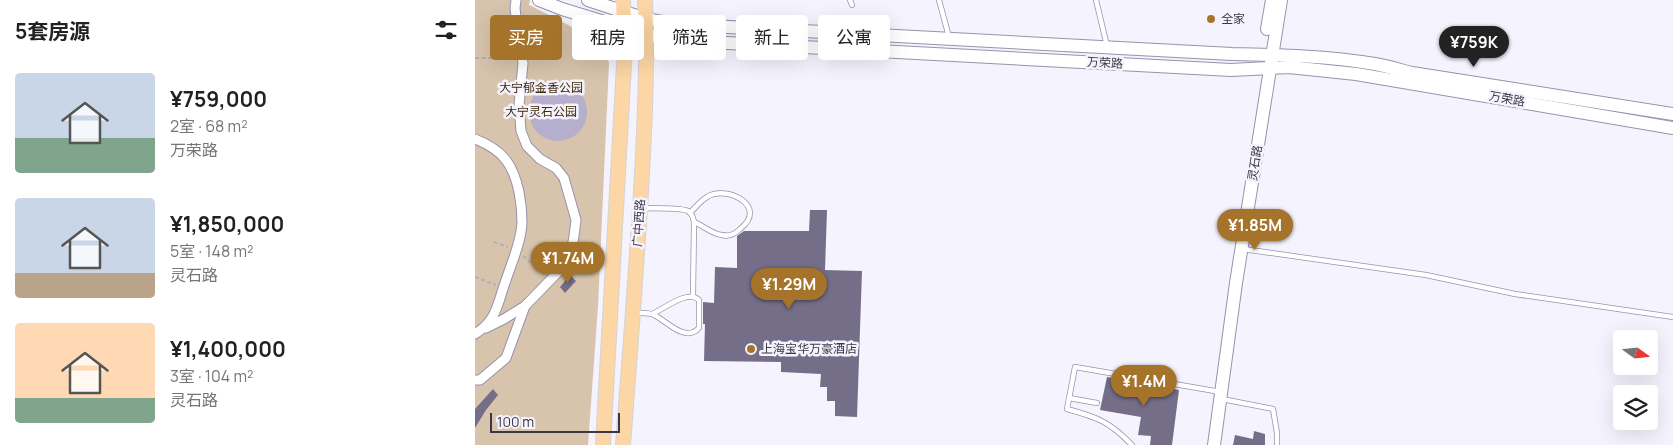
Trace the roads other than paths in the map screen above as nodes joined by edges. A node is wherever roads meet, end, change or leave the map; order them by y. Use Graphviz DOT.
graph roads {
  1 [pos="517,0"];
  2 [pos="539,0"];
  3 [pos="588,0"];
  4 [pos="645,0"];
  5 [pos="939,0"];
  6 [pos="1096,0"];
  7 [pos="1271,0"];
  8 [pos="1281,0"];
  9 [pos="623,6"];
  10 [pos="582,15"];
  11 [pos="646,18"];
  12 [pos="644,35"];
  13 [pos="647,36"];
  14 [pos="949,39"];
  15 [pos="1108,47"];
  16 [pos="1267,54"];
  17 [pos="625,60"];
  18 [pos="1265,68"];
  19 [pos="1673,114"];
  20 [pos="1673,128"];
  21 [pos="475,139"];
  22 [pos="640,208"];
  23 [pos="690,213"];
  24 [pos="694,222"];
  25 [pos="1241,249"];
  26 [pos="693,296"];
  27 [pos="525,306"];
  28 [pos="633,313"];
  29 [pos="652,314"];
  30 [pos="1673,317"];
  31 [pos="485,328"];
  32 [pos="475,334"];
  33 [pos="475,380"];
  34 [pos="1218,395"];
  35 [pos="1069,398"];
  36 [pos="1097,403"];
  37 [pos="603,445"];
  38 [pos="623,445"];
  39 [pos="1133,445"];
  40 [pos="1207,445"];
  41 [pos="1214,445"];
  42 [pos="1277,445"];
  1 -- 27 [label="street"];
  2 -- 10 [label="main road, 万荣路"];
  3 -- 9 [label="main road, 万荣路"];
  4 -- 11 [label="main road, 广中西路"];
  5 -- 14 [label="lane"];
  6 -- 15 [label="lane"];
  7 -- 16 [label="main road, 灵石路"];
  8 -- 16 [label="main road, 灵石路"];
  9 -- 11 [label="main road, 万荣路"];
  11 -- 13 [label="main road, 广中西路"];
  11 -- 14 [label="main road, 万荣路"];
  12 -- 13 [label="main road, 万荣路"];
  13 -- 18 [label="main road, 万荣路"];
  13 -- 22 [label="main road, 广中西路"];
  14 -- 15 [label="main road, 万荣路"];
  15 -- 16 [label="main road, 万荣路"];
  16 -- 18 [label="main road, 灵石路"];
  16 -- 19 [label="main road, 万荣路"];
  17 -- 37 [label="main road, 广中西路"];
  18 -- 20 [label="main road, 万荣路"];
  18 -- 25 [label="main road, 灵石路"];
  18 -- 34 [label="main road, 灵石路"];
  21 -- 31 [label="street"];
  22 -- 23 [label="lane"];
  22 -- 28 [label="main road, 广中西路"];
  23 -- 24 [label="lane"];
  23 -- 24 [label="lane"];
  24 -- 26 [label="lane"];
  25 -- 30 [label="lane"];
  25 -- 34 [label="main road, 灵石路"];
  26 -- 29 [label="lane"];
  26 -- 29 [label="lane"];
  27 -- 31 [label="street"];
  27 -- 33 [label="street"];
  28 -- 29 [label="lane"];
  28 -- 38 [label="main road, 广中西路"];
  31 -- 32 [label="street"];
  34 -- 35 [label="lane"];
  34 -- 40 [label="main road, 灵石路"];
  34 -- 41 [label="main road, 灵石路"];
  34 -- 42 [label="lane"];
  35 -- 36 [label="lane"];
  35 -- 39 [label="lane"];
}
